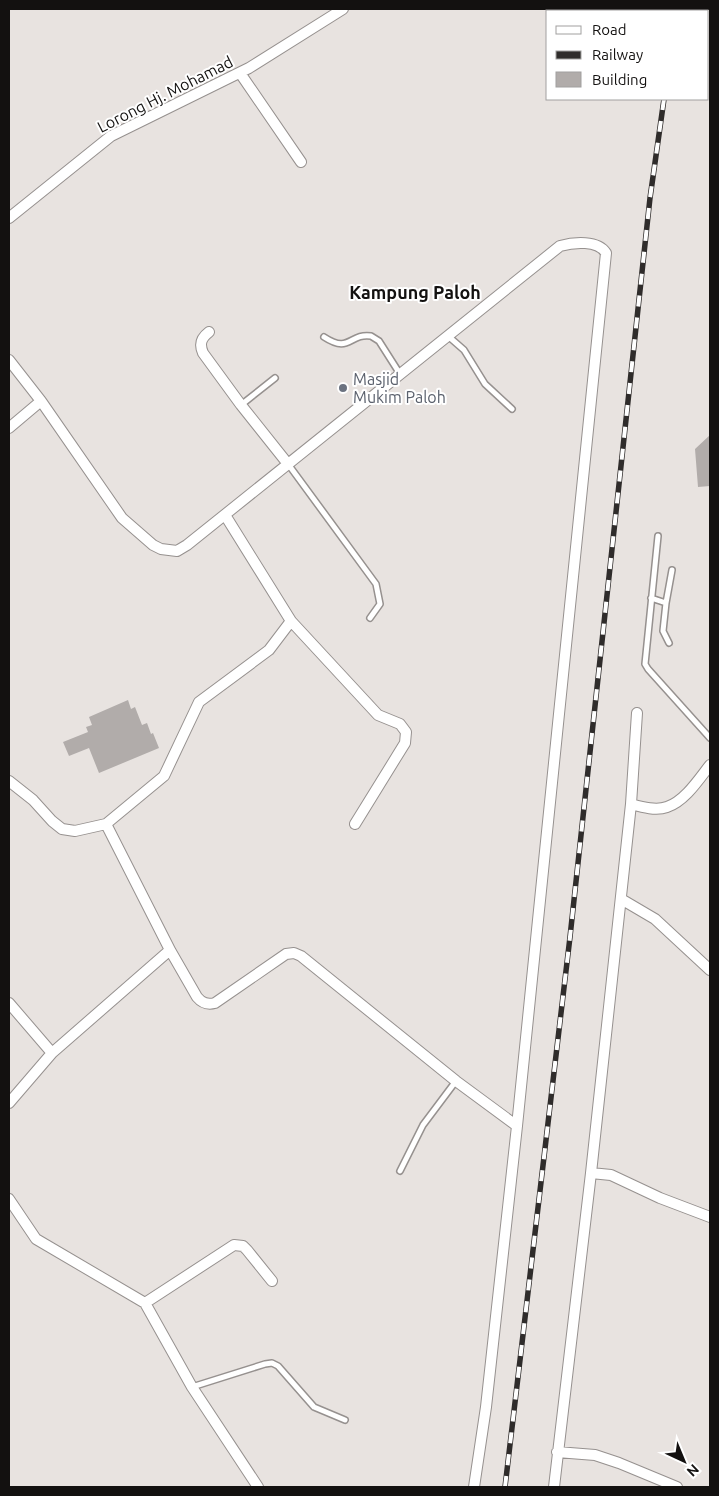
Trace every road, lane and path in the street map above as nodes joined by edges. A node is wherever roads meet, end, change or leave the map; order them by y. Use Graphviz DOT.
graph roads {
  1 [pos="343,9"];
  2 [pos="240,73"];
  3 [pos="301,162"];
  4 [pos="9,218"];
  5 [pos="209,332"];
  6 [pos="448,336"];
  7 [pos="324,337"];
  8 [pos="9,360"];
  9 [pos="400,374"];
  10 [pos="275,378"];
  11 [pos="41,401"];
  12 [pos="241,405"];
  13 [pos="512,409"];
  14 [pos="9,428"];
  15 [pos="288,464"];
  16 [pos="225,515"];
  17 [pos="658,536"];
  18 [pos="672,570"];
  19 [pos="651,598"];
  20 [pos="666,603"];
  21 [pos="370,618"];
  22 [pos="291,621"];
  23 [pos="669,642"];
  24 [pos="637,713"];
  25 [pos="710,738"];
  26 [pos="710,765"];
  27 [pos="9,781"];
  28 [pos="631,804"];
  29 [pos="106,824"];
  30 [pos="355,824"];
  31 [pos="621,899"];
  32 [pos="170,950"];
  33 [pos="710,970"];
  34 [pos="9,1003"];
  35 [pos="52,1053"];
  36 [pos="456,1081"];
  37 [pos="9,1103"];
  38 [pos="517,1126"];
  39 [pos="400,1171"];
  40 [pos="591,1173"];
  41 [pos="9,1199"];
  42 [pos="710,1216"];
  43 [pos="272,1281"];
  44 [pos="145,1303"];
  45 [pos="192,1387"];
  46 [pos="345,1420"];
  47 [pos="557,1452"];
  48 [pos="258,1487"];
  49 [pos="474,1487"];
  50 [pos="554,1487"];
  51 [pos="678,1487"];
  1 -- 2 [label="street, Lorong Hj. Mohamad"];
  2 -- 3 [label="street"];
  2 -- 4 [label="street, Lorong Hj. Mohamad"];
  5 -- 12 [label="street"];
  6 -- 9 [label="street"];
  6 -- 13 [label="lane"];
  6 -- 38 [label="street"];
  7 -- 9 [label="lane"];
  8 -- 11 [label="street"];
  9 -- 15 [label="street"];
  10 -- 12 [label="lane"];
  11 -- 14 [label="street"];
  11 -- 16 [label="street"];
  12 -- 15 [label="street"];
  15 -- 16 [label="street"];
  15 -- 21 [label="lane"];
  16 -- 22 [label="street"];
  17 -- 19 [label="lane"];
  18 -- 20 [label="lane"];
  19 -- 20 [label="lane"];
  19 -- 25 [label="lane"];
  20 -- 23 [label="lane"];
  22 -- 29 [label="street"];
  22 -- 30 [label="street"];
  24 -- 28 [label="street"];
  26 -- 28 [label="street"];
  27 -- 29 [label="street"];
  28 -- 31 [label="street"];
  29 -- 32 [label="street"];
  31 -- 33 [label="street"];
  31 -- 40 [label="street"];
  32 -- 35 [label="street"];
  32 -- 36 [label="street"];
  34 -- 35 [label="street"];
  35 -- 37 [label="street"];
  36 -- 38 [label="street"];
  36 -- 39 [label="lane"];
  38 -- 49 [label="street"];
  40 -- 42 [label="street"];
  40 -- 47 [label="street"];
  41 -- 44 [label="street"];
  43 -- 44 [label="street"];
  44 -- 45 [label="street"];
  45 -- 46 [label="lane"];
  45 -- 48 [label="street"];
  47 -- 50 [label="street"];
  47 -- 51 [label="street"];
}
